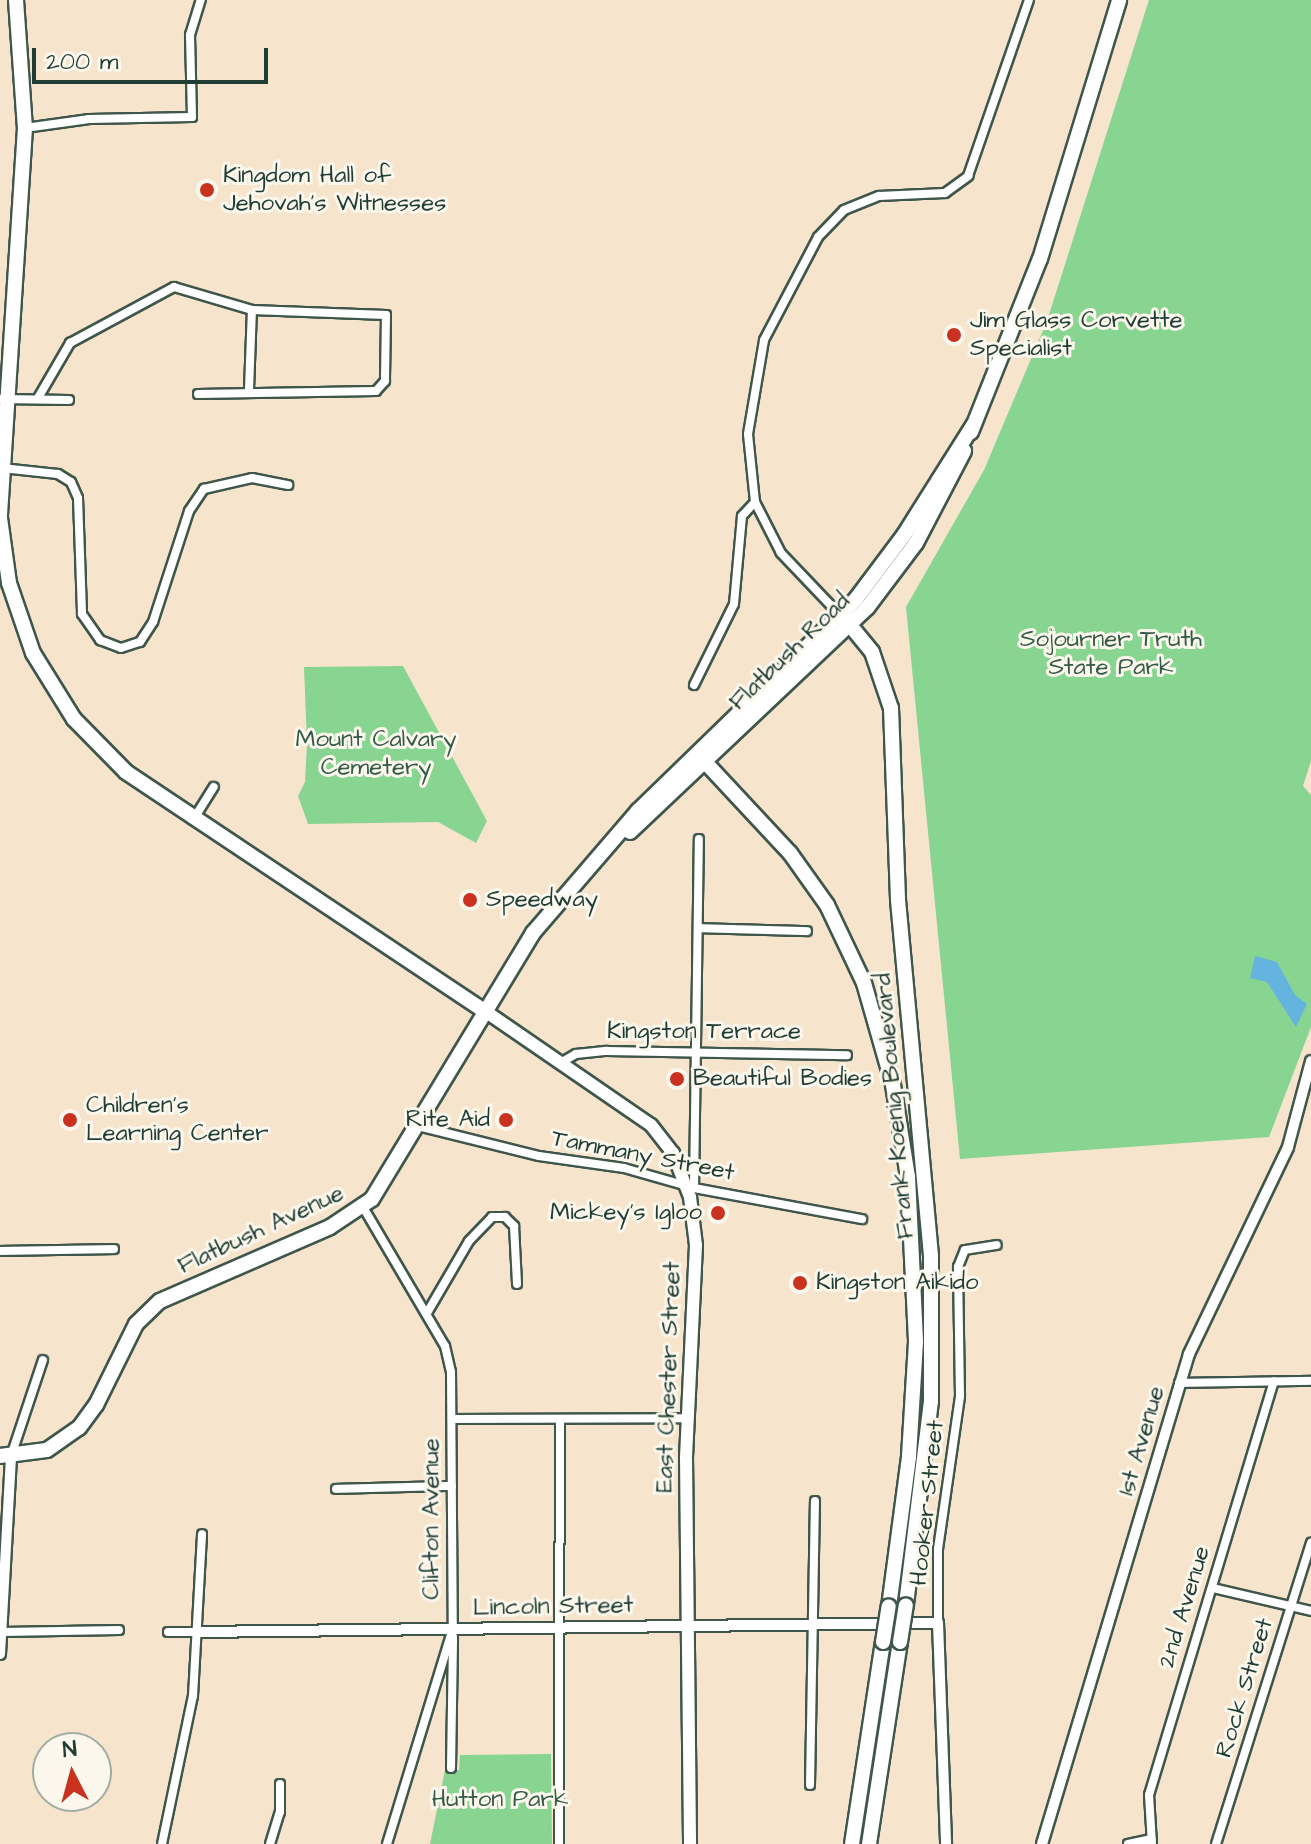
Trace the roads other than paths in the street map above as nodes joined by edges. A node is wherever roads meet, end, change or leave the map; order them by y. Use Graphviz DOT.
graph roads {
  1 [pos="16,0"];
  2 [pos="201,0"];
  3 [pos="1029,0"];
  4 [pos="1119,0"];
  5 [pos="25,128"];
  6 [pos="252,310"];
  7 [pos="249,390"];
  8 [pos="198,394"];
  9 [pos="38,398"];
  10 [pos="3,399"];
  11 [pos="69,400"];
  12 [pos="2,468"];
  13 [pos="288,485"];
  14 [pos="755,502"];
  15 [pos="846,620"];
  16 [pos="694,685"];
  17 [pos="705,746"];
  18 [pos="706,763"];
  19 [pos="214,787"];
  20 [pos="193,820"];
  21 [pos="699,839"];
  22 [pos="585,872"];
  23 [pos="698,928"];
  24 [pos="807,931"];
  25 [pos="523,947"];
  26 [pos="485,1011"];
  27 [pos="699,1051"];
  28 [pos="847,1055"];
  29 [pos="1311,1061"];
  30 [pos="562,1062"];
  31 [pos="1307,1093"];
  32 [pos="418,1126"];
  33 [pos="691,1187"];
  34 [pos="363,1207"];
  35 [pos="862,1219"];
  36 [pos="997,1245"];
  37 [pos="114,1249"];
  38 [pos="0,1251"];
  39 [pos="517,1284"];
  40 [pos="427,1313"];
  41 [pos="43,1360"];
  42 [pos="1311,1381"];
  43 [pos="1274,1382"];
  44 [pos="1179,1383"];
  45 [pos="687,1418"];
  46 [pos="452,1419"];
  47 [pos="560,1421"];
  48 [pos="6,1456"];
  49 [pos="452,1486"];
  50 [pos="336,1489"];
  51 [pos="815,1501"];
  52 [pos="202,1534"];
  53 [pos="1311,1543"];
  54 [pos="1213,1588"];
  55 [pos="1292,1606"];
  56 [pos="1311,1611"];
  57 [pos="938,1623"];
  58 [pos="814,1624"];
  59 [pos="689,1625"];
  60 [pos="559,1626"];
  61 [pos="453,1628"];
  62 [pos="119,1630"];
  63 [pos="2,1632"];
  64 [pos="168,1632"];
  65 [pos="197,1632"];
  66 [pos="0,1654"];
  67 [pos="451,1768"];
  68 [pos="280,1784"];
  69 [pos="810,1785"];
  70 [pos="1151,1842"];
  71 [pos="162,1844"];
  72 [pos="270,1844"];
  73 [pos="387,1844"];
  74 [pos="559,1844"];
  75 [pos="690,1844"];
  76 [pos="852,1844"];
  77 [pos="869,1844"];
  78 [pos="946,1844"];
  79 [pos="1042,1844"];
  80 [pos="1128,1844"];
  81 [pos="1216,1844"];
  1 -- 5 [label="main road"];
  2 -- 5 [label="street"];
  3 -- 14 [label="street"];
  4 -- 15 [label="main road, Flatbush Road"];
  5 -- 10 [label="main road"];
  6 -- 7 [label="street"];
  6 -- 7 [label="street"];
  6 -- 9 [label="street"];
  7 -- 8 [label="street"];
  9 -- 10 [label="street"];
  9 -- 11 [label="street"];
  10 -- 12 [label="main road"];
  12 -- 13 [label="street"];
  12 -- 20 [label="main road"];
  14 -- 15 [label="street"];
  14 -- 16 [label="street"];
  15 -- 17 [label="main road, Flatbush Road"];
  15 -- 18 [label="main road, Flatbush Road"];
  15 -- 77 [label="main road, Frank Koenig Boulevard, bridge"];
  17 -- 18 [label="main road"];
  17 -- 22 [label="main road, Flatbush Road"];
  18 -- 22 [label="main road, Flatbush Road"];
  18 -- 76 [label="main road, Frank Koenig Boulevard, bridge"];
  19 -- 20 [label="street"];
  20 -- 26 [label="main road"];
  21 -- 23 [label="street, East Chester Street"];
  22 -- 25 [label="main road, Flatbush Road"];
  23 -- 24 [label="street"];
  23 -- 27 [label="street, East Chester Street"];
  25 -- 26 [label="main road, Flatbush Avenue"];
  26 -- 30 [label="main road, East Chester Street"];
  26 -- 32 [label="main road, Flatbush Avenue"];
  27 -- 28 [label="street, Kingston Terrace"];
  27 -- 30 [label="street, Kingston Terrace"];
  27 -- 33 [label="street, East Chester Street"];
  29 -- 31 [label="street, 1st Avenue"];
  30 -- 33 [label="main road, East Chester Street"];
  31 -- 44 [label="street, 1st Avenue"];
  32 -- 33 [label="street, Tammany Street"];
  32 -- 34 [label="main road, Flatbush Avenue"];
  33 -- 35 [label="street, Tammany Street"];
  33 -- 45 [label="main road, East Chester Street"];
  34 -- 40 [label="street, Clifton Avenue"];
  34 -- 48 [label="main road, Flatbush Avenue"];
  36 -- 57 [label="street, Hooker Street"];
  37 -- 38 [label="street"];
  39 -- 40 [label="street"];
  40 -- 46 [label="street, Clifton Avenue"];
  41 -- 48 [label="street"];
  42 -- 43 [label="street"];
  43 -- 44 [label="street"];
  43 -- 54 [label="street, 2nd Avenue"];
  44 -- 79 [label="street, 1st Avenue"];
  45 -- 47 [label="street"];
  45 -- 59 [label="main road, East Chester Street"];
  46 -- 47 [label="street"];
  46 -- 49 [label="street, Clifton Avenue"];
  47 -- 60 [label="street"];
  48 -- 63 [label="street"];
  49 -- 50 [label="street"];
  49 -- 61 [label="street, Clifton Avenue"];
  51 -- 58 [label="street"];
  52 -- 65 [label="street"];
  53 -- 55 [label="street, Rock Street"];
  54 -- 55 [label="street"];
  54 -- 70 [label="street, 2nd Avenue"];
  55 -- 56 [label="street"];
  55 -- 81 [label="street, Rock Street"];
  57 -- 58 [label="street, Lincoln Street"];
  57 -- 78 [label="street, Hooker Street"];
  58 -- 59 [label="street, Lincoln Street"];
  58 -- 69 [label="street"];
  59 -- 60 [label="street, Lincoln Street"];
  59 -- 75 [label="main road, East Chester Street"];
  60 -- 61 [label="street, Lincoln Street"];
  60 -- 74 [label="street"];
  61 -- 65 [label="street, Lincoln Street"];
  61 -- 67 [label="street"];
  61 -- 73 [label="street, Clifton Avenue"];
  62 -- 63 [label="street"];
  63 -- 66 [label="street"];
  64 -- 65 [label="street, Lincoln Street"];
  65 -- 71 [label="street"];
  68 -- 72 [label="street"];
  70 -- 80 [label="street"];
}
